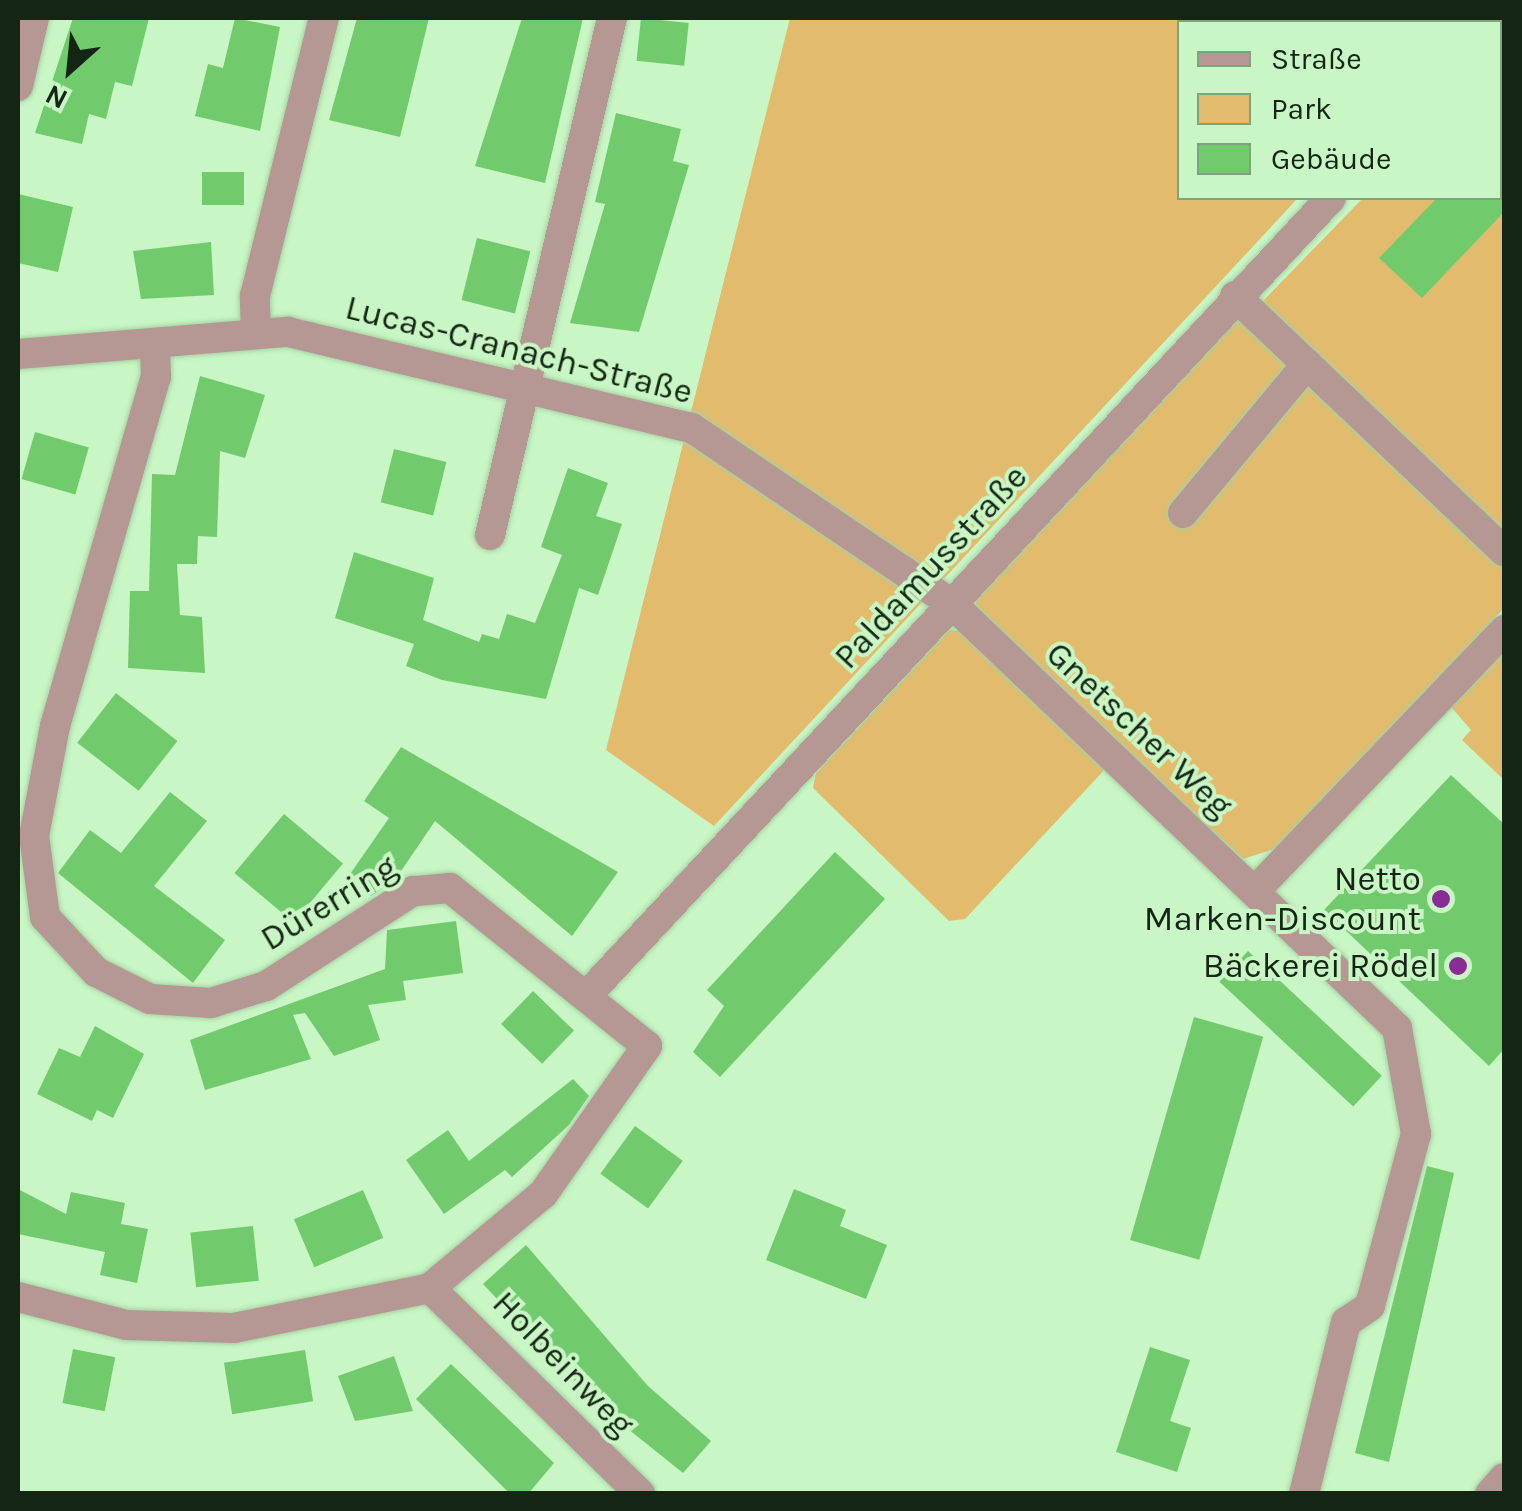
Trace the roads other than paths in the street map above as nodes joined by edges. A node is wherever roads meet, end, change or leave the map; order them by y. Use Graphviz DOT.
graph roads {
  1 [pos="34,18"];
  2 [pos="324,18"];
  3 [pos="612,18"];
  4 [pos="18,86"];
  5 [pos="1329,200"];
  6 [pos="1235,296"];
  7 [pos="256,332"];
  8 [pos="155,345"];
  9 [pos="18,354"];
  10 [pos="1306,364"];
  11 [pos="524,387"];
  12 [pos="1182,512"];
  13 [pos="490,535"];
  14 [pos="1504,551"];
  15 [pos="952,604"];
  16 [pos="1504,630"];
  17 [pos="1255,891"];
  18 [pos="590,992"];
  19 [pos="430,1288"];
  20 [pos="18,1297"];
  21 [pos="1504,1478"];
  22 [pos="640,1494"];
  23 [pos="1304,1494"];
  24 [pos="1490,1494"];
  1 -- 4 [label="street"];
  2 -- 7 [label="street"];
  3 -- 11 [label="street"];
  5 -- 6 [label="street, Paldamusstraße"];
  6 -- 10 [label="street"];
  6 -- 15 [label="street, Paldamusstraße"];
  7 -- 8 [label="street, Lucas-Cranach-Straße"];
  7 -- 11 [label="street, Lucas-Cranach-Straße"];
  8 -- 9 [label="street, Lucas-Cranach-Straße"];
  8 -- 18 [label="street, Dürerring"];
  10 -- 12 [label="street"];
  10 -- 14 [label="street"];
  11 -- 13 [label="street"];
  11 -- 15 [label="street, Lucas-Cranach-Straße"];
  15 -- 17 [label="street, Gnetscher Weg"];
  15 -- 18 [label="street, Paldamusstraße"];
  16 -- 17 [label="street"];
  17 -- 23 [label="street, Gnetscher Weg"];
  18 -- 19 [label="street, Dürerring"];
  19 -- 20 [label="street"];
  19 -- 22 [label="street, Holbeinweg"];
  21 -- 24 [label="street"];
}
